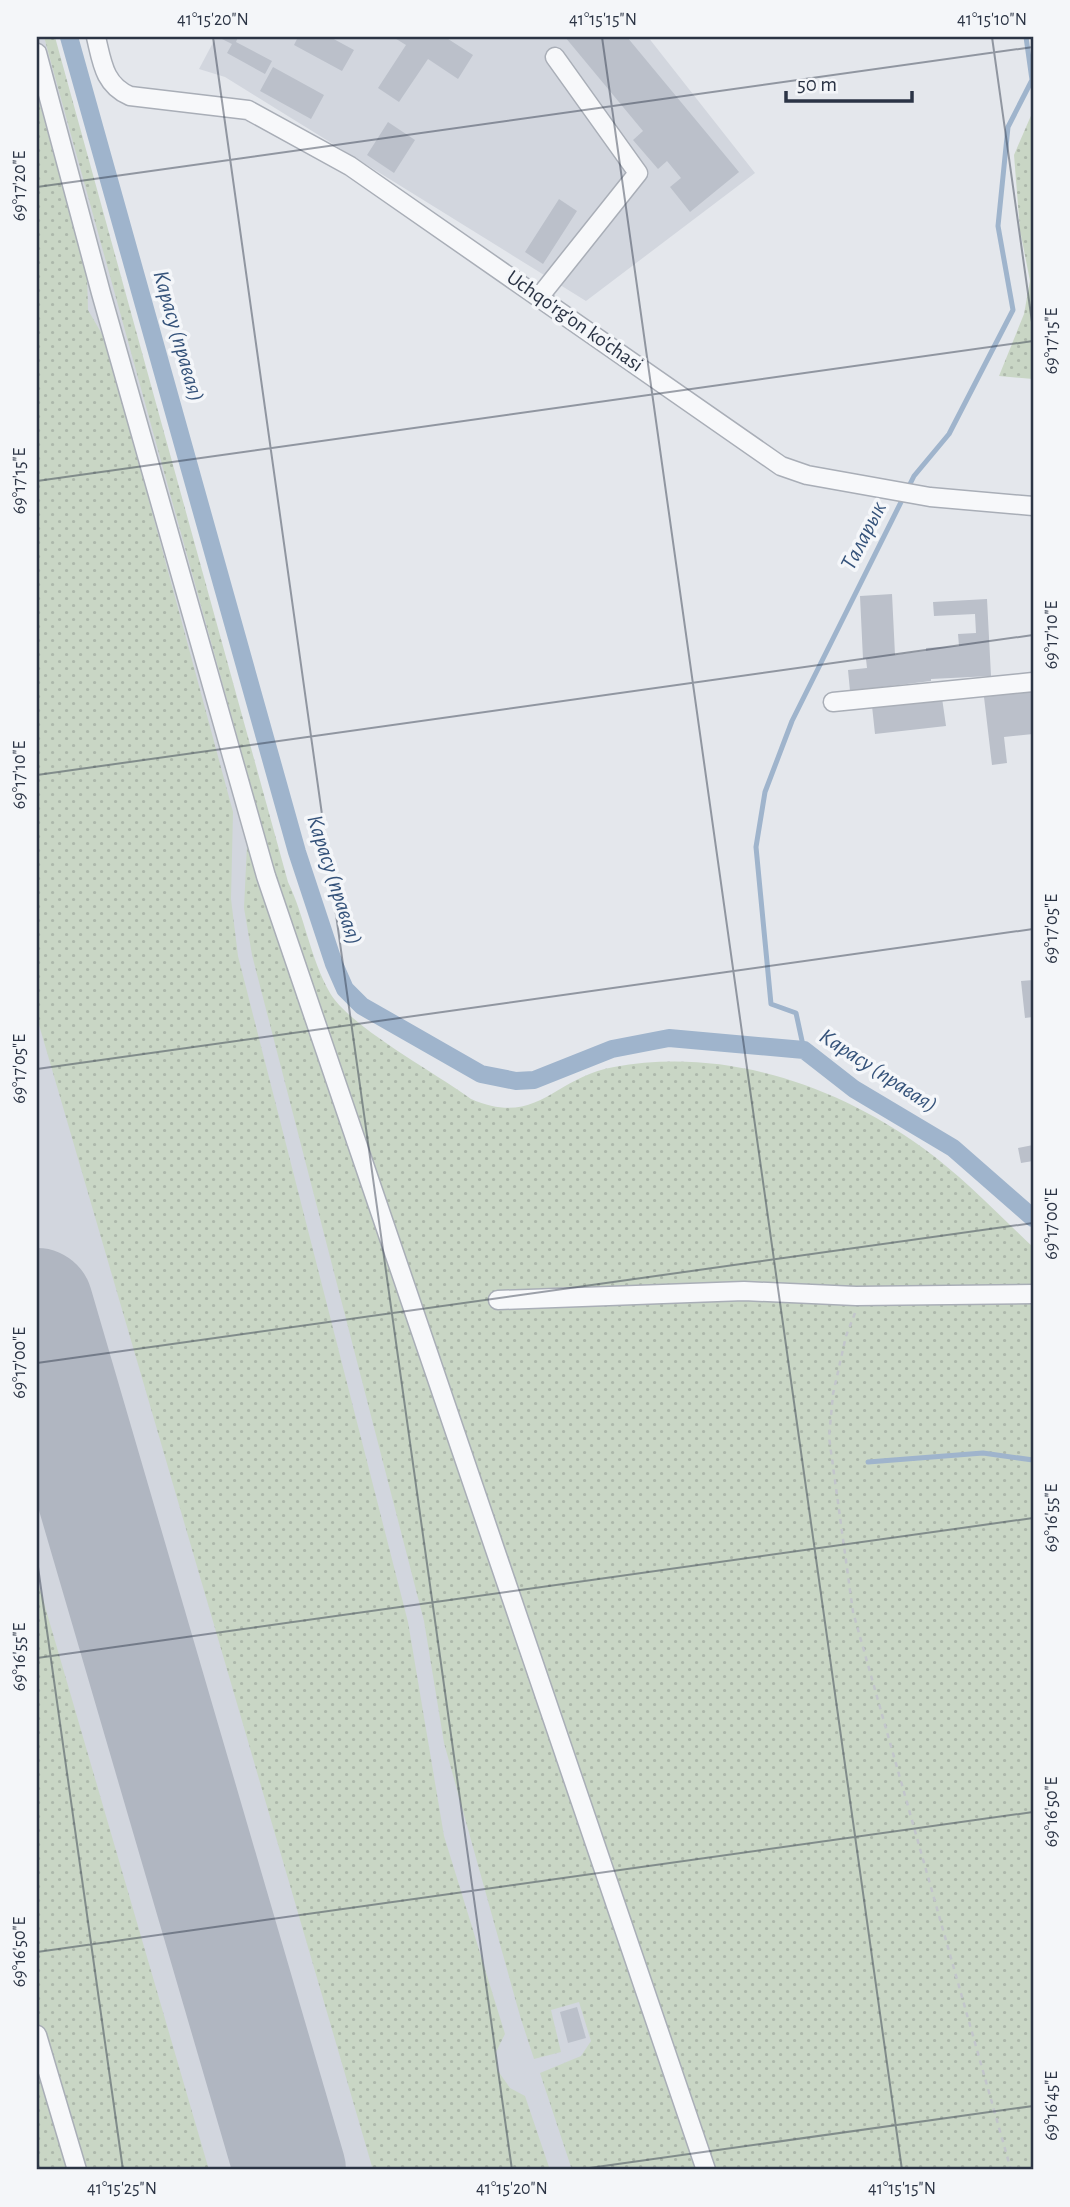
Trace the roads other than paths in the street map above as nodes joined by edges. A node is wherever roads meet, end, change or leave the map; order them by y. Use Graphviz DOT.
graph roads {
  1 [pos="96,37"];
  2 [pos="37,53"];
  3 [pos="555,57"];
  4 [pos="540,296"];
  5 [pos="1033,506"];
  6 [pos="1033,682"];
  7 [pos="833,702"];
  8 [pos="1033,1294"];
  9 [pos="498,1300"];
  10 [pos="37,2035"];
  11 [pos="77,2170"];
  12 [pos="706,2170"];
  1 -- 4 [label="street, Uchqo'rg'on ko'chasi"];
  2 -- 12 [label="street"];
  3 -- 4 [label="street"];
  4 -- 5 [label="street, Uchqo'rg'on ko'chasi"];
  6 -- 7 [label="street"];
  8 -- 9 [label="street"];
  10 -- 11 [label="street"];
}
